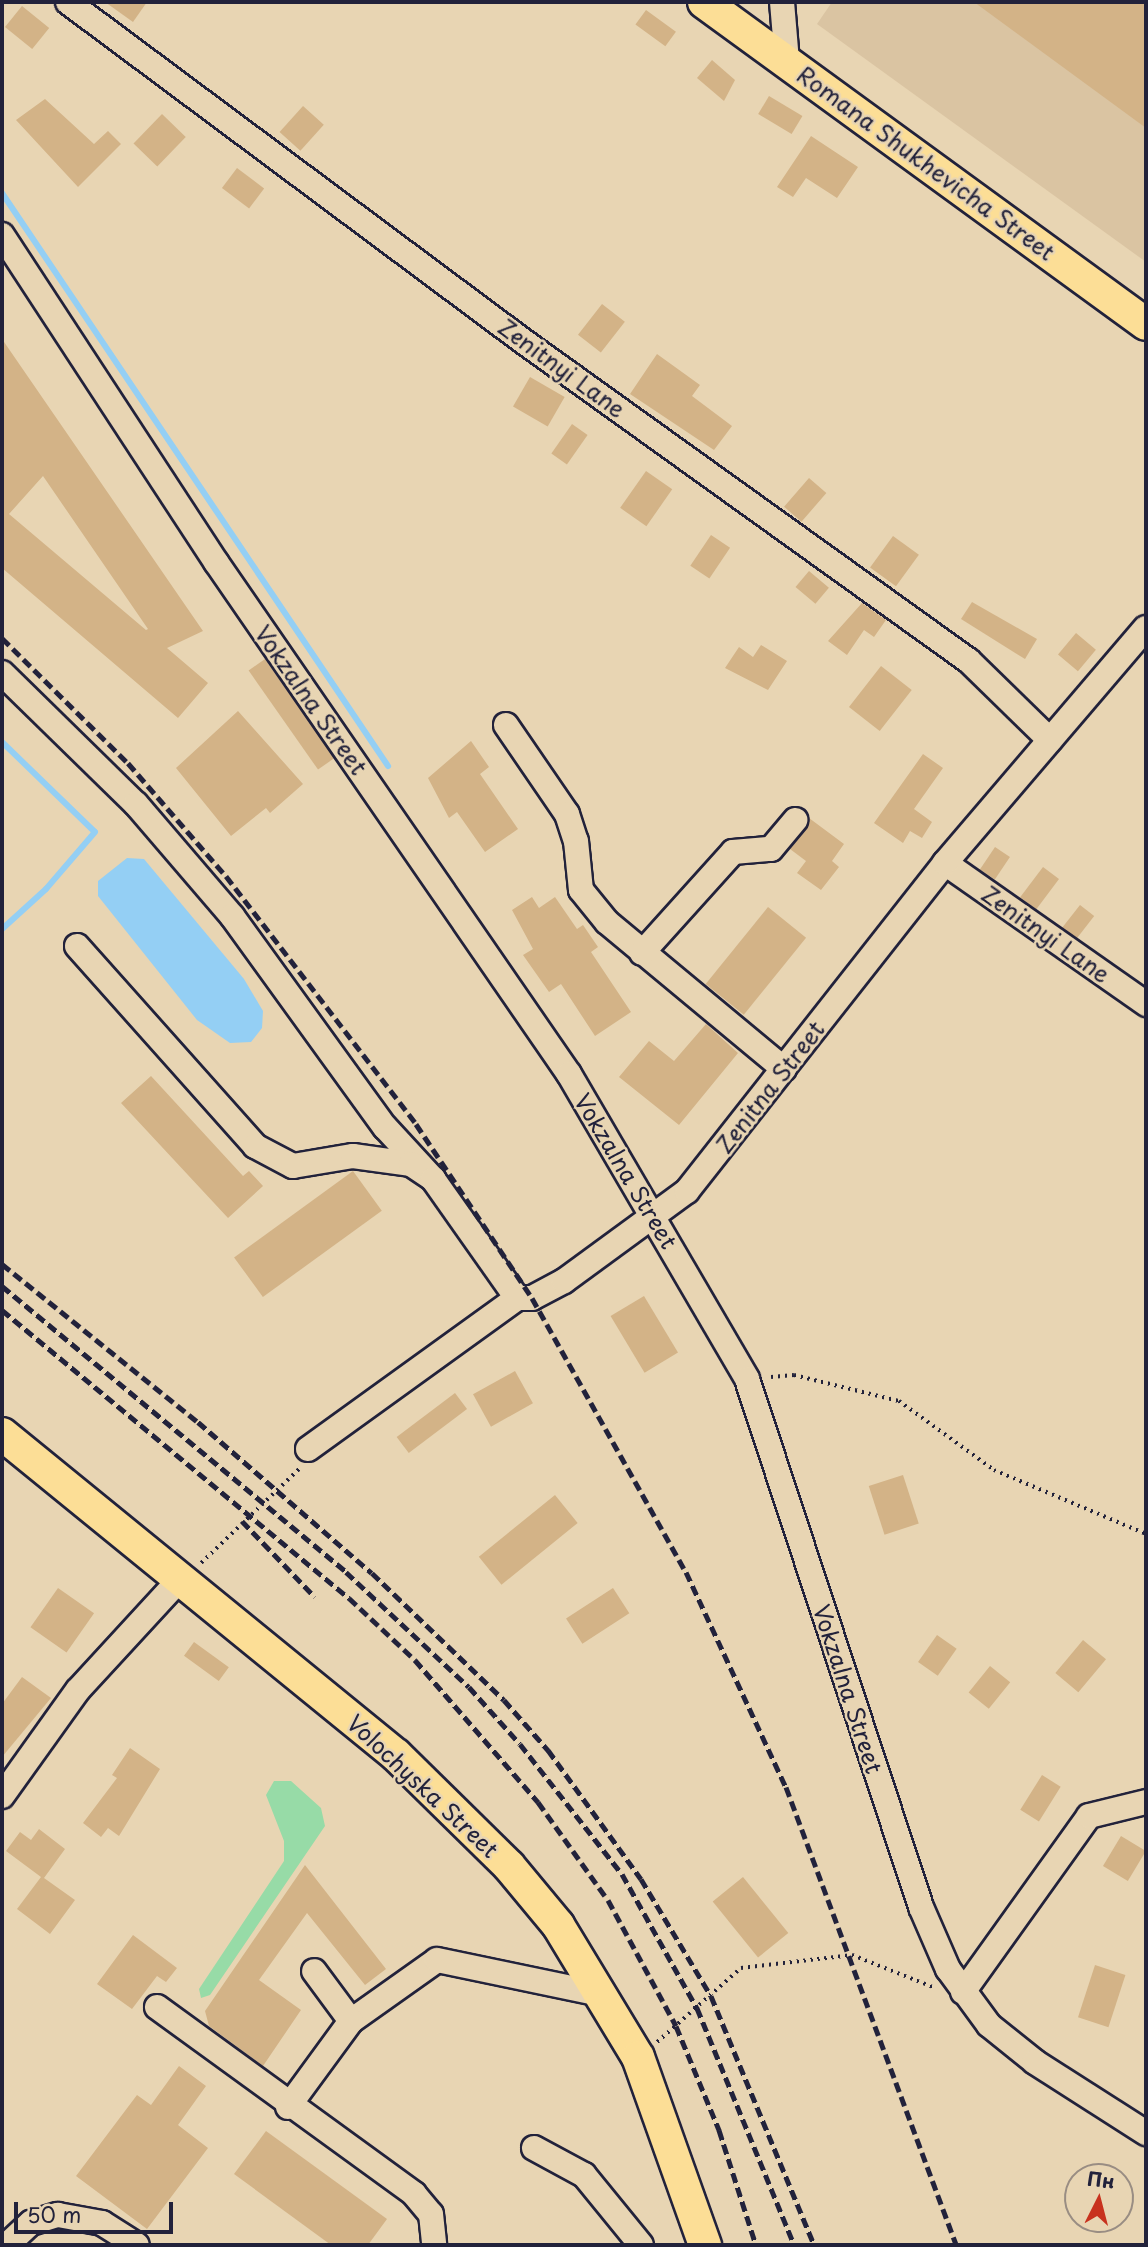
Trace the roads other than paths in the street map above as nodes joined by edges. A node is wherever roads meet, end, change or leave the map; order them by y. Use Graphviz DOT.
graph roads {
  1 [pos="68,2"];
  2 [pos="704,2"];
  3 [pos="782,2"];
  4 [pos="787,61"];
  5 [pos="2,235"];
  6 [pos="1146,324"];
  7 [pos="1143,634"];
  8 [pos="2,673"];
  9 [pos="506,725"];
  10 [pos="1051,740"];
  11 [pos="795,820"];
  12 [pos="945,863"];
  13 [pos="77,946"];
  14 [pos="642,953"];
  15 [pos="1146,1004"];
  16 [pos="784,1069"];
  17 [pos="433,1179"];
  18 [pos="654,1218"];
  19 [pos="517,1298"];
  20 [pos="2,1434"];
  21 [pos="308,1450"];
  22 [pos="180,1579"];
  23 [pos="2,1796"];
  24 [pos="1146,1802"];
  25 [pos="314,1971"];
  26 [pos="963,1992"];
  27 [pos="600,1994"];
  28 [pos="157,2007"];
  29 [pos="351,2021"];
  30 [pos="288,2107"];
  31 [pos="1146,2133"];
  32 [pos="534,2148"];
  33 [pos="7,2245"];
  34 [pos="137,2245"];
  35 [pos="434,2245"];
  36 [pos="641,2245"];
  37 [pos="705,2245"];
  1 -- 10 [label="street, Zenitnyi Lane"];
  2 -- 4 [label="main road, Romana Shukhevicha Street"];
  3 -- 4 [label="street"];
  4 -- 6 [label="main road, Romana Shukhevicha Street"];
  5 -- 18 [label="street, Vokzalna Street"];
  7 -- 10 [label="street, Zenitna Street"];
  8 -- 17 [label="street"];
  9 -- 14 [label="street"];
  10 -- 12 [label="street, Zenitna Street"];
  11 -- 14 [label="street"];
  12 -- 15 [label="street, Zenitnyi Lane"];
  12 -- 16 [label="street, Zenitna Street"];
  13 -- 17 [label="street"];
  14 -- 16 [label="street"];
  16 -- 18 [label="street, Zenitna Street"];
  17 -- 19 [label="street"];
  18 -- 19 [label="street, Zenitna Street"];
  18 -- 26 [label="street, Vokzalna Street"];
  19 -- 21 [label="street, Zenitna Street"];
  20 -- 22 [label="main road, Volochyska Street"];
  22 -- 23 [label="street"];
  22 -- 27 [label="main road, Volochyska Street"];
  24 -- 26 [label="street"];
  25 -- 29 [label="street"];
  26 -- 31 [label="street, Vokzalna Street"];
  27 -- 29 [label="street"];
  27 -- 37 [label="main road, Volochyska Street"];
  28 -- 30 [label="street"];
  29 -- 30 [label="street"];
  30 -- 35 [label="street"];
  32 -- 36 [label="street"];
  33 -- 34 [label="street"];
}
